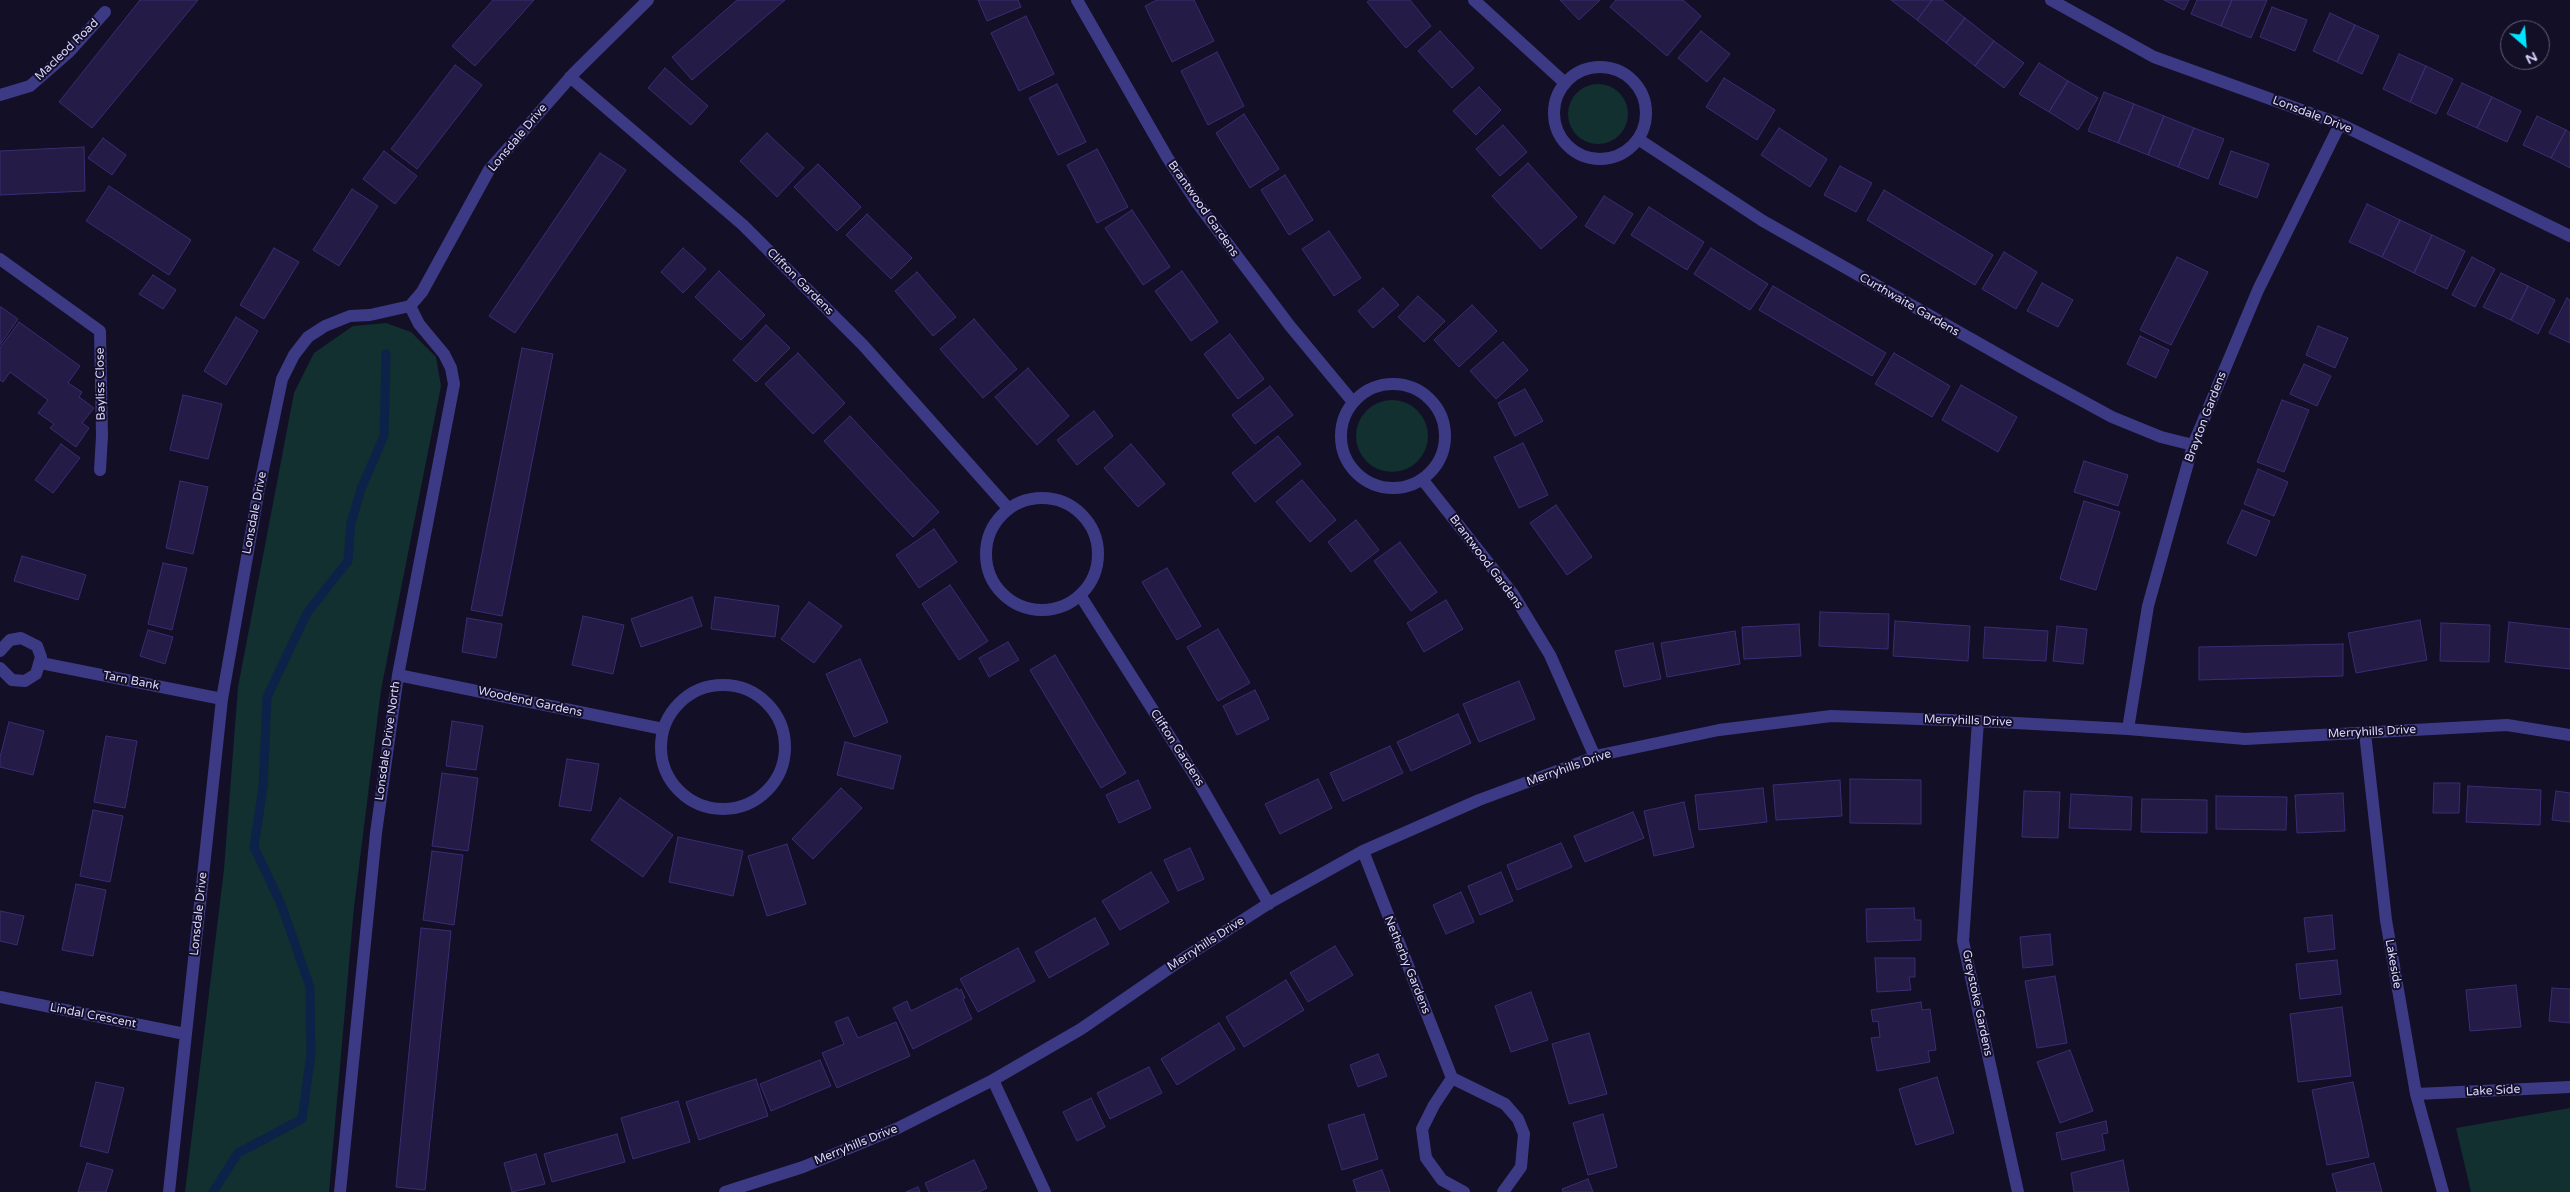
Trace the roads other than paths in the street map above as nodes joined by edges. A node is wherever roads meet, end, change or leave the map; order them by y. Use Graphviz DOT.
graph roads {
  1 [pos="648,0"];
  2 [pos="1077,0"];
  3 [pos="1474,0"];
  4 [pos="2051,0"];
  5 [pos="106,12"];
  6 [pos="570,77"];
  7 [pos="1565,83"];
  8 [pos="0,95"];
  9 [pos="2340,124"];
  10 [pos="1638,139"];
  11 [pos="2570,236"];
  12 [pos="0,259"];
  13 [pos="410,306"];
  14 [pos="1352,402"];
  15 [pos="2193,445"];
  16 [pos="100,470"];
  17 [pos="1422,479"];
  18 [pos="1008,508"];
  19 [pos="1080,595"];
  20 [pos="0,651"];
  21 [pos="41,663"];
  22 [pos="0,668"];
  23 [pos="398,675"];
  24 [pos="222,699"];
  25 [pos="1978,720"];
  26 [pos="663,729"];
  27 [pos="2128,729"];
  28 [pos="2365,733"];
  29 [pos="2570,735"];
  30 [pos="1596,756"];
  31 [pos="1363,851"];
  32 [pos="1269,904"];
  33 [pos="0,997"];
  34 [pos="185,1034"];
  35 [pos="1452,1078"];
  36 [pos="993,1080"];
  37 [pos="2570,1087"];
  38 [pos="2416,1094"];
  39 [pos="169,1192"];
  40 [pos="340,1192"];
  41 [pos="725,1192"];
  42 [pos="1045,1192"];
  43 [pos="1464,1192"];
  44 [pos="1503,1192"];
  45 [pos="2018,1192"];
  46 [pos="2443,1192"];
  1 -- 6 [label="street, Lonsdale Drive"];
  2 -- 14 [label="street, Brantwood Gardens"];
  3 -- 7 [label="street"];
  4 -- 9 [label="street, Lonsdale Drive"];
  5 -- 8 [label="street, Macleod Road"];
  6 -- 13 [label="street, Lonsdale Drive"];
  6 -- 18 [label="street, Clifton Gardens"];
  7 -- 10 [label="street"];
  7 -- 10 [label="street"];
  9 -- 11 [label="street, Lonsdale Drive"];
  9 -- 15 [label="street, Brayton Gardens"];
  10 -- 15 [label="street, Curthwaite Gardens"];
  12 -- 16 [label="street, Bayliss Close"];
  13 -- 23 [label="street, Lonsdale Drive North"];
  13 -- 24 [label="street, Lonsdale Drive"];
  14 -- 17 [label="street"];
  14 -- 17 [label="street"];
  15 -- 27 [label="street, Brayton Gardens"];
  17 -- 30 [label="street, Brantwood Gardens"];
  18 -- 19 [label="street"];
  18 -- 19 [label="street"];
  19 -- 32 [label="street, Clifton Gardens"];
  20 -- 21 [label="street"];
  21 -- 22 [label="street"];
  21 -- 24 [label="street, Tarn Bank"];
  23 -- 26 [label="street, Woodend Gardens"];
  23 -- 40 [label="street, Lonsdale Drive North"];
  24 -- 34 [label="street, Lonsdale Drive"];
  25 -- 27 [label="street, Merryhills Drive"];
  25 -- 30 [label="street, Merryhills Drive"];
  25 -- 45 [label="street, Greystoke Gardens"];
  26 -- 26 [label="street"];
  27 -- 28 [label="street, Merryhills Drive"];
  28 -- 29 [label="street, Merryhills Drive"];
  28 -- 38 [label="street, Lakeside"];
  30 -- 31 [label="street, Merryhills Drive"];
  31 -- 32 [label="street, Merryhills Drive"];
  31 -- 35 [label="street, Netherby Gardens"];
  32 -- 36 [label="street, Merryhills Drive"];
  33 -- 34 [label="street, Lindal Crescent"];
  34 -- 39 [label="street, Lonsdale Drive"];
  35 -- 43 [label="street"];
  35 -- 44 [label="street"];
  36 -- 41 [label="street, Merryhills Drive"];
  36 -- 42 [label="street"];
  37 -- 38 [label="street, Lake Side"];
  38 -- 46 [label="street, Lakeside"];
}
